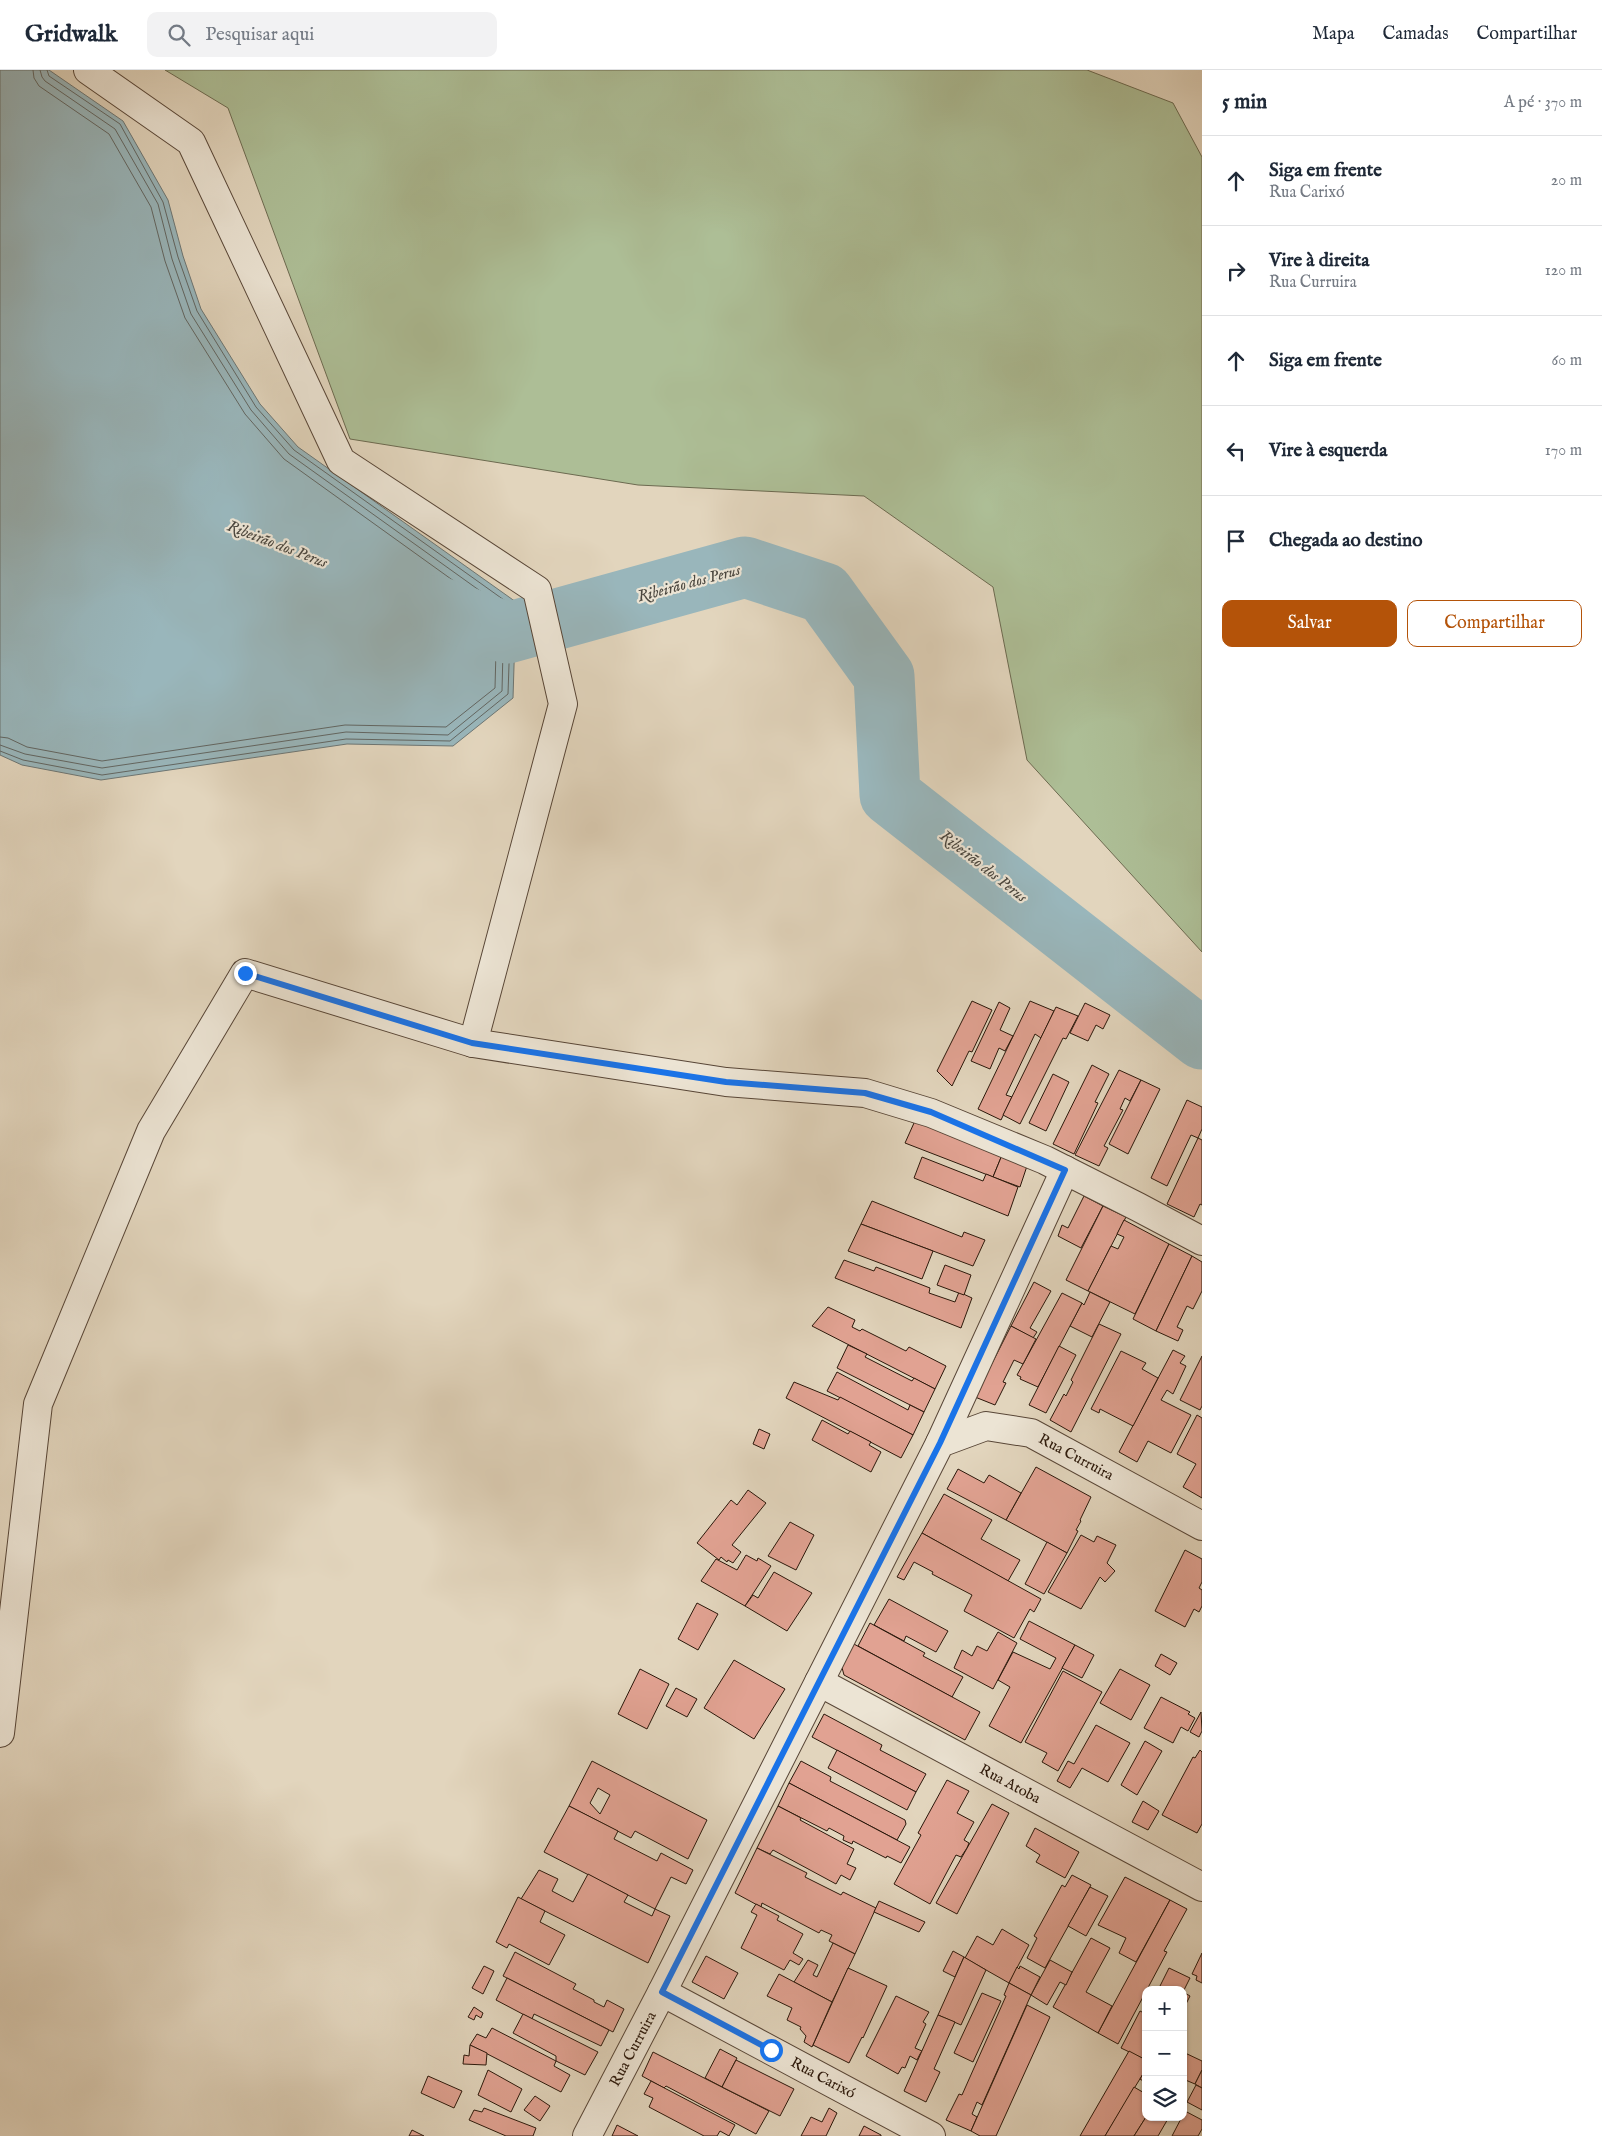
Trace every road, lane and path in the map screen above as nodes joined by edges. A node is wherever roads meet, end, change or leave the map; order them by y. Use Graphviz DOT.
graph roads {
  1 [pos="88,70"];
  2 [pos="472,1043"];
  3 [pos="1065,1170"];
  4 [pos="1202,1241"];
  5 [pos="940,1443"];
  6 [pos="1202,1526"];
  7 [pos="819,1682"];
  8 [pos="0,1733"];
  9 [pos="1202,1887"];
  10 [pos="662,1992"];
  11 [pos="587,2136"];
  12 [pos="931,2136"];
  1 -- 2 [label="street"];
  2 -- 3 [label="street"];
  2 -- 8 [label="street"];
  3 -- 4 [label="street"];
  3 -- 5 [label="street"];
  5 -- 6 [label="street, Rua Curruira"];
  5 -- 7 [label="street, Rua Curruira"];
  7 -- 9 [label="street, Rua Atoba"];
  7 -- 10 [label="street, Rua Curruira"];
  10 -- 11 [label="street, Rua Curruira"];
  10 -- 12 [label="street, Rua Carixó"];
}
